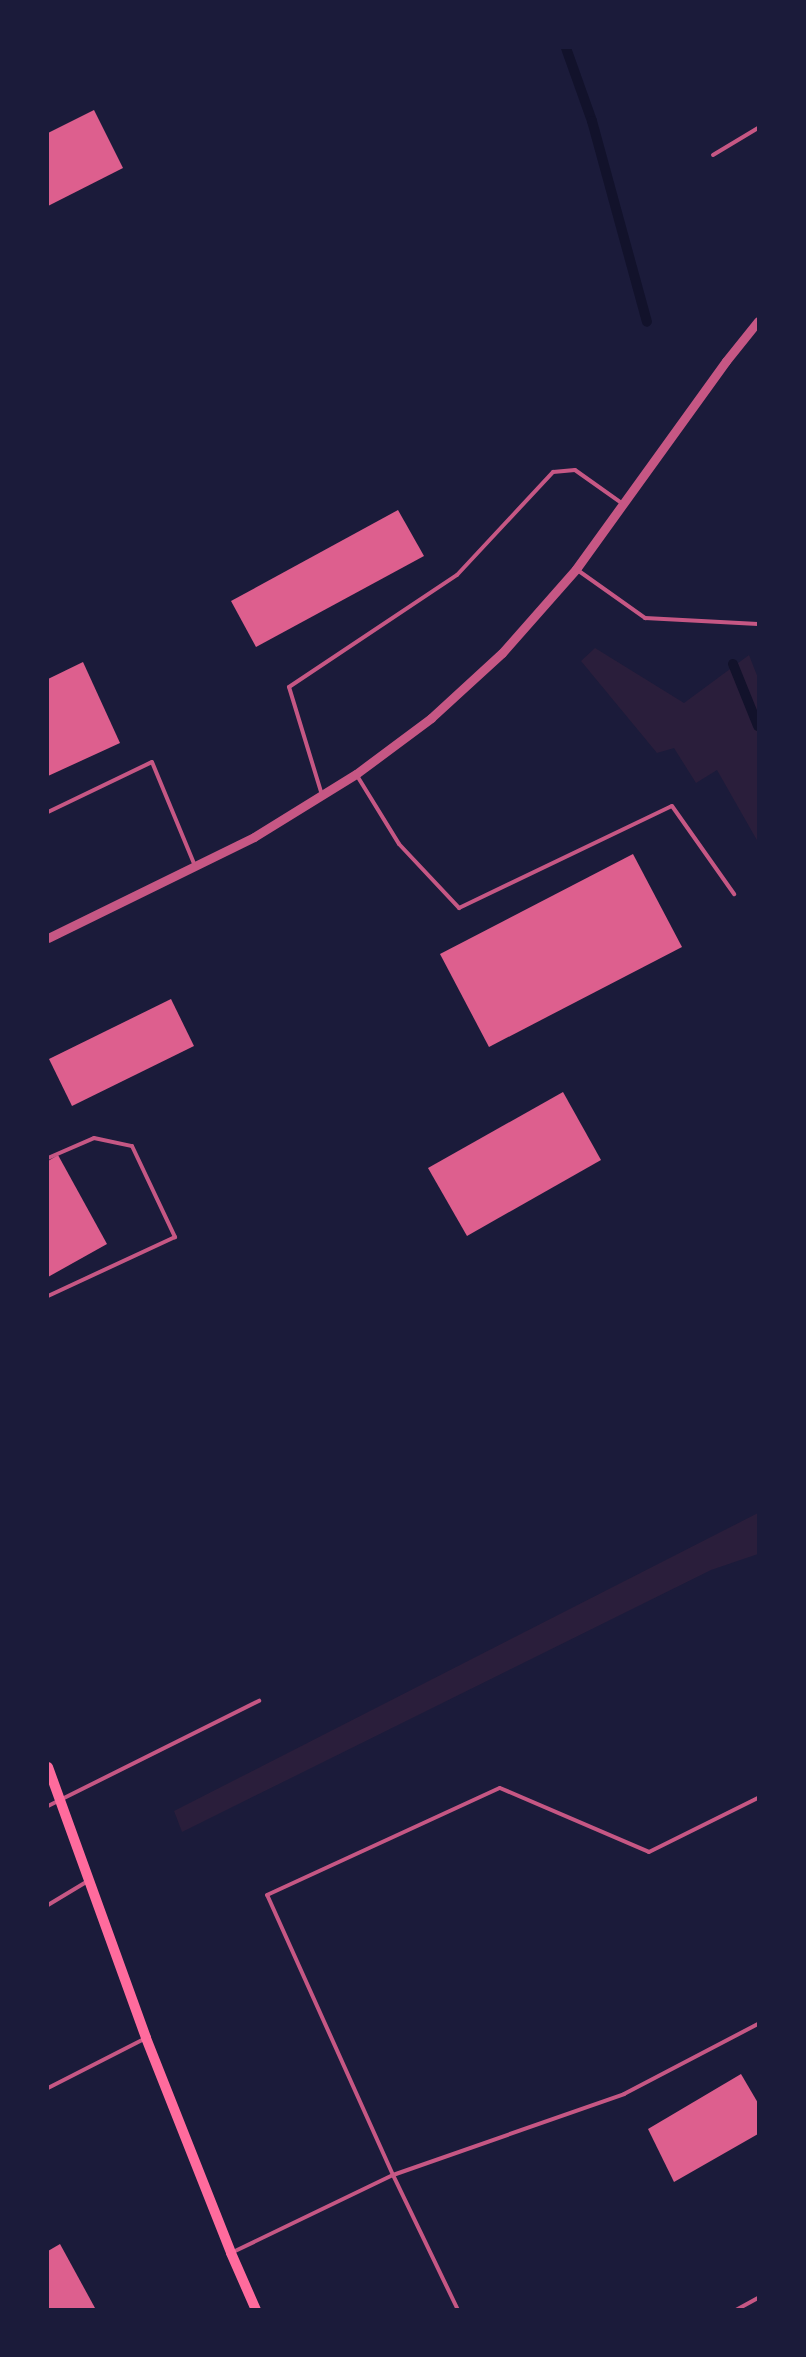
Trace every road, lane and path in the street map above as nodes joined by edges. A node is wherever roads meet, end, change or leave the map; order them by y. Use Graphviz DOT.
graph roads {
  1 [pos="758,128"];
  2 [pos="713,155"];
  3 [pos="758,322"];
  4 [pos="623,504"];
  5 [pos="576,569"];
  6 [pos="758,624"];
  7 [pos="356,774"];
  8 [pos="322,794"];
  9 [pos="48,812"];
  10 [pos="195,866"];
  11 [pos="734,894"];
  12 [pos="48,938"];
  13 [pos="48,1158"];
  14 [pos="48,1296"];
  15 [pos="259,1702"];
  16 [pos="48,1767"];
  17 [pos="758,1798"];
  18 [pos="60,1800"];
  19 [pos="48,1806"];
  20 [pos="90,1880"];
  21 [pos="48,1905"];
  22 [pos="758,2024"];
  23 [pos="146,2038"];
  24 [pos="48,2088"];
  25 [pos="393,2175"];
  26 [pos="231,2253"];
  27 [pos="758,2298"];
  28 [pos="256,2310"];
  29 [pos="458,2310"];
  30 [pos="736,2310"];
  1 -- 2 [label="lane"];
  3 -- 4 [label="street"];
  4 -- 5 [label="street"];
  4 -- 8 [label="lane"];
  5 -- 6 [label="lane"];
  5 -- 7 [label="street"];
  7 -- 8 [label="street"];
  7 -- 11 [label="lane"];
  8 -- 10 [label="street"];
  9 -- 10 [label="lane"];
  10 -- 12 [label="street"];
  13 -- 14 [label="lane"];
  15 -- 18 [label="lane"];
  16 -- 18 [label="main road"];
  17 -- 25 [label="lane"];
  18 -- 19 [label="lane"];
  18 -- 20 [label="main road"];
  20 -- 21 [label="lane"];
  20 -- 23 [label="main road"];
  22 -- 25 [label="lane"];
  23 -- 24 [label="lane"];
  23 -- 26 [label="main road"];
  25 -- 26 [label="lane"];
  25 -- 29 [label="lane"];
  26 -- 28 [label="main road"];
  27 -- 30 [label="lane"];
}
